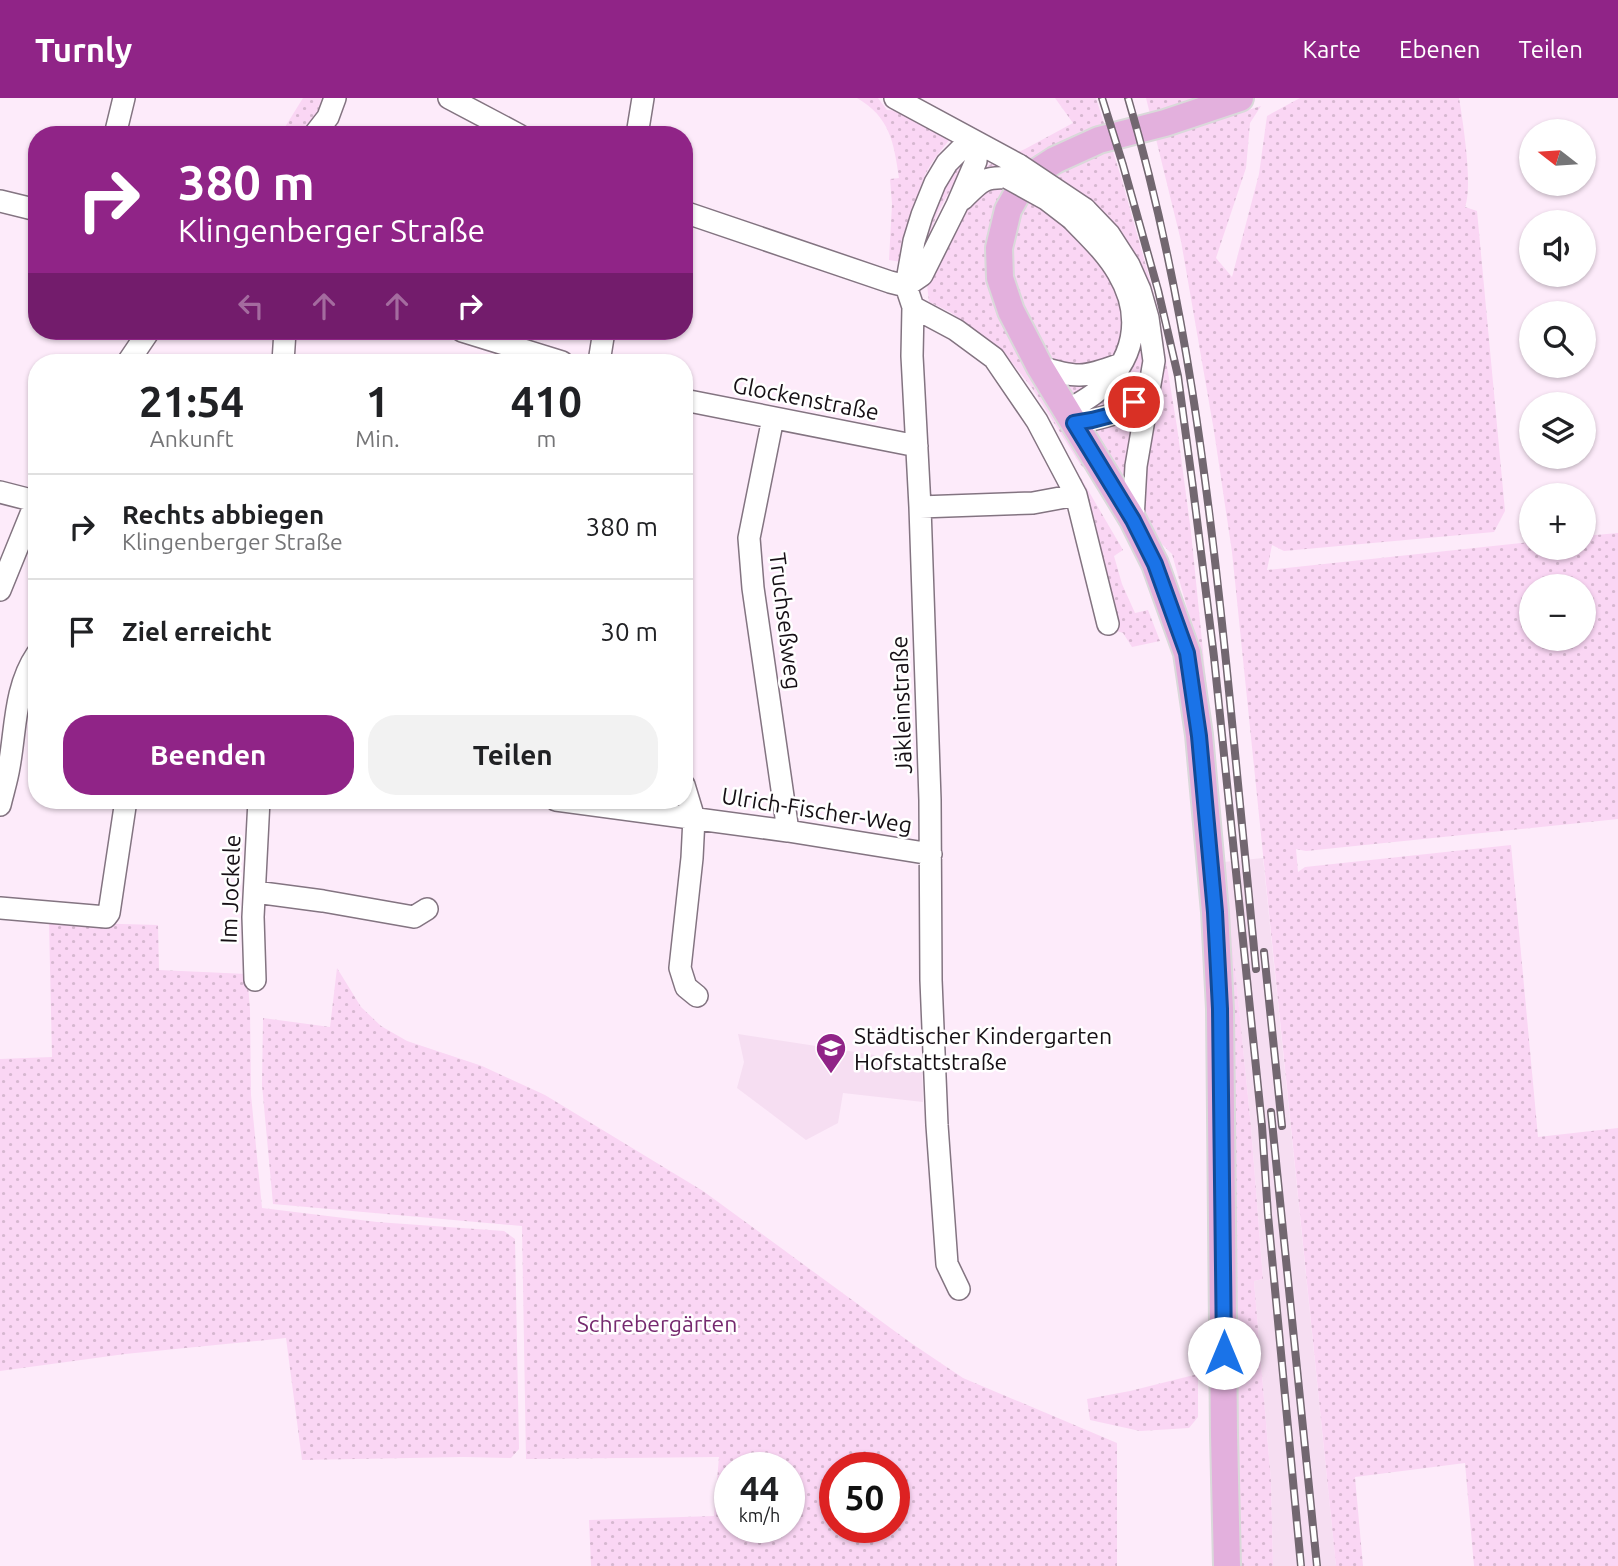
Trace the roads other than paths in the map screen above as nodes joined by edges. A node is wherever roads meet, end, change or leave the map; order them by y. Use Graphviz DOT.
graph roads {
  1 [pos="124,98"];
  2 [pos="335,98"];
  3 [pos="449,98"];
  4 [pos="643,98"];
  5 [pos="895,98"];
  6 [pos="1240,98"];
  7 [pos="117,126"];
  8 [pos="321,126"];
  9 [pos="502,126"];
  10 [pos="638,126"];
  11 [pos="977,143"];
  12 [pos="1014,172"];
  13 [pos="0,201"];
  14 [pos="957,205"];
  15 [pos="28,208"];
  16 [pos="1079,214"];
  17 [pos="693,215"];
  18 [pos="906,286"];
  19 [pos="913,307"];
  20 [pos="491,340"];
  21 [pos="536,354"];
  22 [pos="1123,363"];
  23 [pos="1040,368"];
  24 [pos="1150,383"];
  25 [pos="693,402"];
  26 [pos="1071,417"];
  27 [pos="773,418"];
  28 [pos="917,446"];
  29 [pos="0,492"];
  30 [pos="1076,495"];
  31 [pos="28,498"];
  32 [pos="920,507"];
  33 [pos="28,520"];
  34 [pos="1133,520"];
  35 [pos="0,590"];
  36 [pos="1108,624"];
  37 [pos="28,670"];
  38 [pos="0,805"];
  39 [pos="125,809"];
  40 [pos="259,809"];
  41 [pos="625,809"];
  42 [pos="691,809"];
  43 [pos="694,818"];
  44 [pos="788,831"];
  45 [pos="931,854"];
  46 [pos="255,892"];
  47 [pos="0,908"];
  48 [pos="427,909"];
  49 [pos="254,980"];
  50 [pos="697,996"];
  51 [pos="959,1289"];
  52 [pos="1227,1566"];
  1 -- 7 [label="street"];
  2 -- 8 [label="street"];
  3 -- 9 [label="street"];
  4 -- 10 [label="street"];
  5 -- 11 [label="street"];
  6 -- 23 [label="main road"];
  11 -- 12 [label="street"];
  11 -- 14 [label="street"];
  11 -- 18 [label="street, Jäkleinstraße"];
  12 -- 14 [label="street"];
  12 -- 16 [label="street, bridge"];
  13 -- 15 [label="street"];
  14 -- 18 [label="street"];
  16 -- 22 [label="street"];
  16 -- 24 [label="street"];
  17 -- 18 [label="street"];
  18 -- 19 [label="street, Jäkleinstraße"];
  19 -- 28 [label="street, Jäkleinstraße"];
  19 -- 30 [label="street"];
  20 -- 21 [label="street"];
  22 -- 23 [label="street"];
  22 -- 26 [label="street"];
  23 -- 26 [label="main road"];
  24 -- 26 [label="street"];
  24 -- 34 [label="street"];
  25 -- 27 [label="street, Glockenstraße"];
  26 -- 34 [label="main road"];
  27 -- 28 [label="street, Glockenstraße"];
  27 -- 44 [label="street, Truchseßweg"];
  28 -- 32 [label="street, Jäkleinstraße"];
  29 -- 31 [label="street"];
  30 -- 32 [label="street"];
  30 -- 36 [label="street"];
  32 -- 45 [label="street, Jäkleinstraße"];
  33 -- 35 [label="street"];
  34 -- 52 [label="main road"];
  37 -- 38 [label="street"];
  39 -- 47 [label="street"];
  40 -- 46 [label="street, Im Jockele"];
  41 -- 43 [label="street, Ulrich-Fischer-Weg"];
  42 -- 43 [label="street"];
  43 -- 44 [label="street, Ulrich-Fischer-Weg"];
  43 -- 50 [label="street"];
  44 -- 45 [label="street, Ulrich-Fischer-Weg"];
  45 -- 51 [label="street, Jäkleinstraße"];
  46 -- 48 [label="street"];
  46 -- 49 [label="street, Im Jockele"];
}
